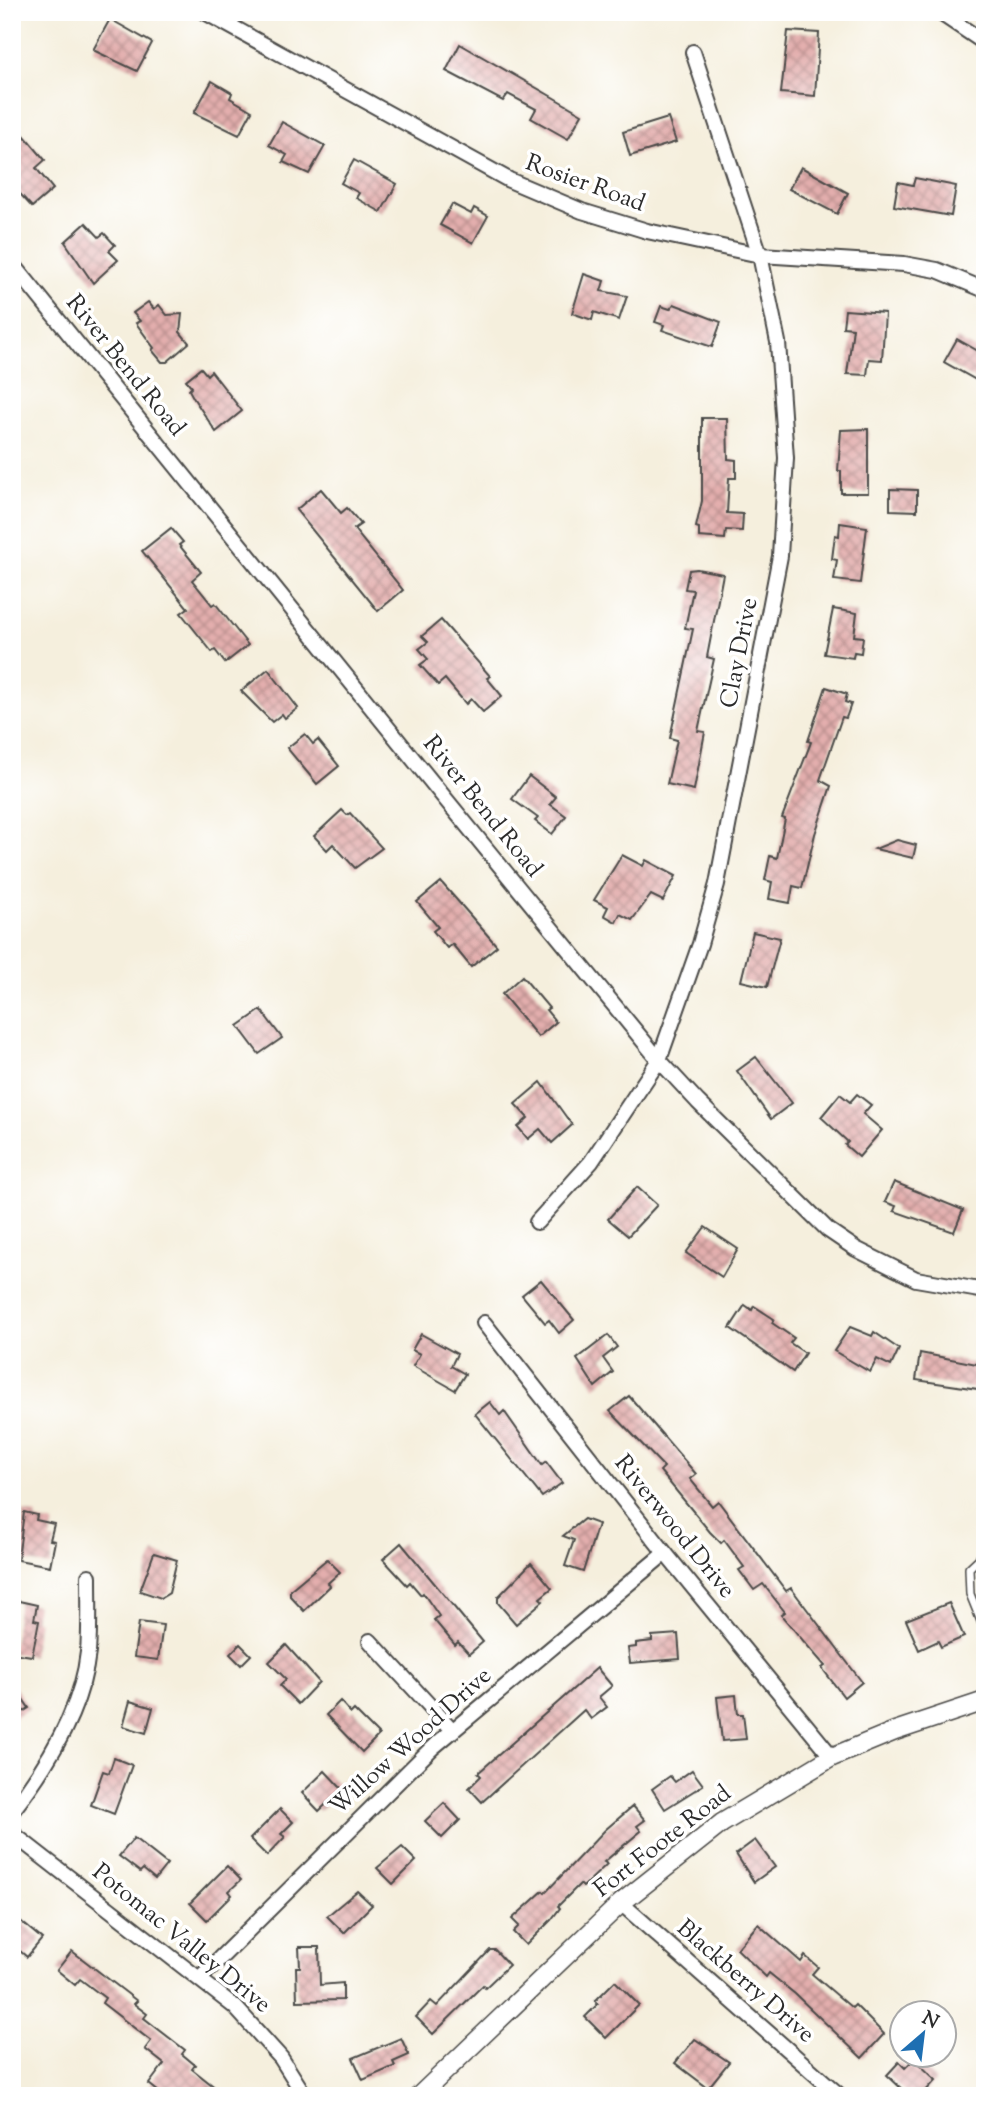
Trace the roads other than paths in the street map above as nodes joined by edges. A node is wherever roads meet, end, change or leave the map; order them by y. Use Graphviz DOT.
graph roads {
  1 [pos="205,12"];
  2 [pos="939,12"];
  3 [pos="985,43"];
  4 [pos="693,52"];
  5 [pos="760,255"];
  6 [pos="12,262"];
  7 [pos="985,290"];
  8 [pos="659,1060"];
  9 [pos="537,1222"];
  10 [pos="985,1291"];
  11 [pos="484,1323"];
  12 [pos="664,1553"];
  13 [pos="985,1553"];
  14 [pos="89,1576"];
  15 [pos="985,1631"];
  16 [pos="370,1641"];
  17 [pos="985,1701"];
  18 [pos="452,1730"];
  19 [pos="832,1757"];
  20 [pos="12,1811"];
  21 [pos="12,1833"];
  22 [pos="621,1903"];
  23 [pos="200,1978"];
  24 [pos="305,2096"];
  25 [pos="419,2096"];
  26 [pos="841,2096"];
  1 -- 5 [label="street, Rosier Road"];
  2 -- 3 [label="street"];
  4 -- 5 [label="street, Clay Drive"];
  5 -- 7 [label="street, Rosier Road"];
  5 -- 8 [label="street, Clay Drive"];
  6 -- 8 [label="street, River Bend Road"];
  8 -- 9 [label="street, Clay Drive"];
  8 -- 10 [label="street, River Bend Road"];
  11 -- 12 [label="street, Riverwood Drive"];
  12 -- 18 [label="street, Willow Wood Drive"];
  12 -- 19 [label="street, Riverwood Drive"];
  13 -- 15 [label="lane"];
  14 -- 20 [label="street"];
  16 -- 18 [label="street"];
  17 -- 19 [label="street, Fort Foote Road"];
  18 -- 23 [label="street, Willow Wood Drive"];
  19 -- 22 [label="street, Fort Foote Road"];
  21 -- 23 [label="street, Potomac Valley Drive"];
  22 -- 25 [label="street, Fort Foote Road"];
  22 -- 26 [label="street, Blackberry Drive"];
  23 -- 24 [label="street, Potomac Valley Drive"];
}
